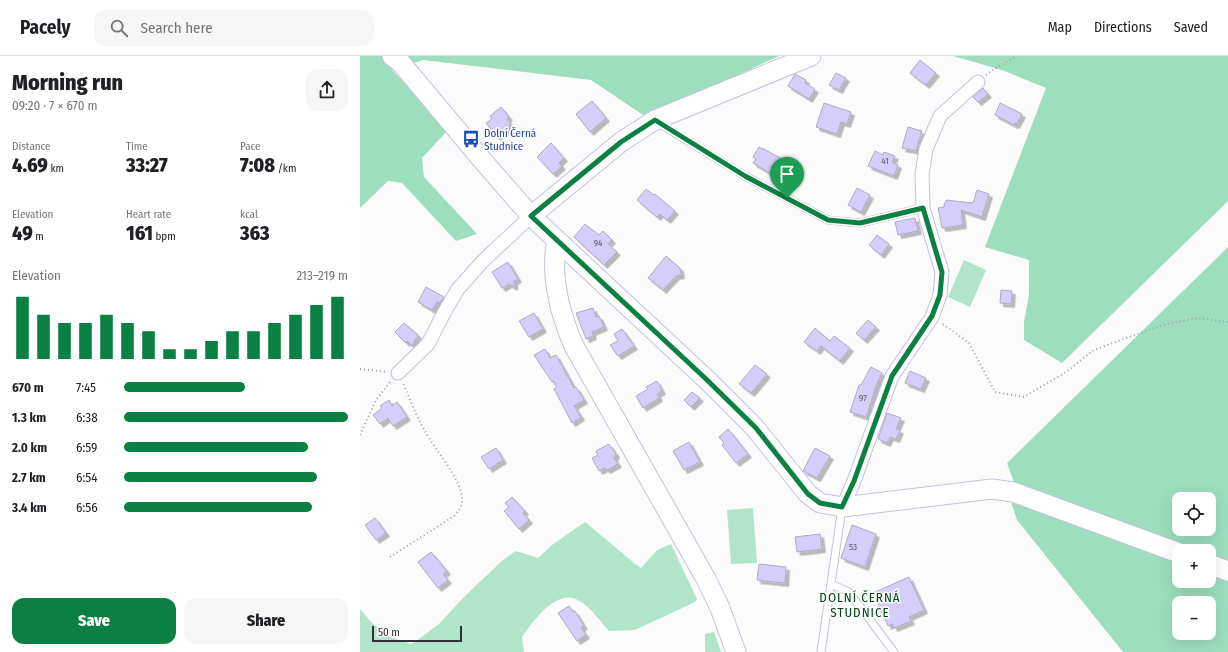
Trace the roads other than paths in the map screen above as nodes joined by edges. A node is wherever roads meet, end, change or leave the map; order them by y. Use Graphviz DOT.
graph roads {
  1 [pos="811,56"];
  2 [pos="399,58"];
  3 [pos="978,82"];
  4 [pos="655,120"];
  5 [pos="923,208"];
  6 [pos="531,216"];
  7 [pos="557,240"];
  8 [pos="398,373"];
  9 [pos="842,507"];
  10 [pos="1172,550"];
  11 [pos="1216,567"];
  12 [pos="1228,572"];
  13 [pos="831,584"];
  14 [pos="736,652"];
  15 [pos="821,652"];
  16 [pos="894,652"];
  1 -- 4 [label="street"];
  2 -- 6 [label="street"];
  3 -- 5 [label="street"];
  4 -- 5 [label="lane"];
  4 -- 6 [label="street"];
  5 -- 9 [label="street"];
  6 -- 7 [label="street"];
  6 -- 8 [label="street"];
  7 -- 9 [label="street"];
  7 -- 14 [label="street"];
  9 -- 10 [label="street"];
  9 -- 13 [label="lane"];
  11 -- 12 [label="street"];
  13 -- 15 [label="lane"];
  13 -- 16 [label="lane"];
}
